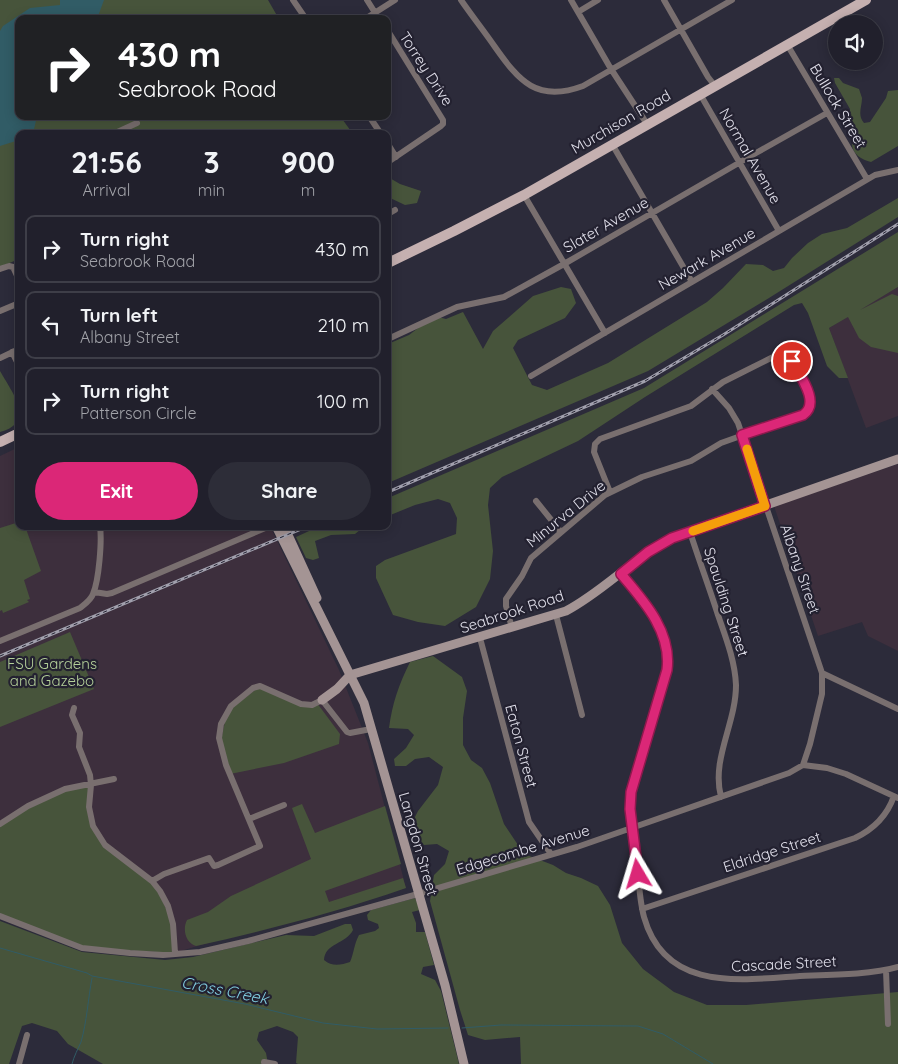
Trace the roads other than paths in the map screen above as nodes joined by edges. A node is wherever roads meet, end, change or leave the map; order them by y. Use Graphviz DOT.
graph roads {
  1 [pos="293,0"];
  2 [pos="367,0"];
  3 [pos="395,0"];
  4 [pos="461,0"];
  5 [pos="571,0"];
  6 [pos="598,0"];
  7 [pos="664,0"];
  8 [pos="732,0"];
  9 [pos="866,0"];
  10 [pos="375,12"];
  11 [pos="578,12"];
  12 [pos="303,15"];
  13 [pos="371,15"];
  14 [pos="377,15"];
  15 [pos="680,29"];
  16 [pos="391,36"];
  17 [pos="788,46"];
  18 [pos="611,69"];
  19 [pos="715,86"];
  20 [pos="700,94"];
  21 [pos="828,113"];
  22 [pos="138,123"];
  23 [pos="647,124"];
  24 [pos="127,130"];
  25 [pos="612,144"];
  26 [pos="391,149"];
  27 [pos="396,157"];
  28 [pos="391,160"];
  29 [pos="739,162"];
  30 [pos="898,170"];
  31 [pos="867,179"];
  32 [pos="524,195"];
  33 [pos="395,210"];
  34 [pos="391,212"];
  35 [pos="652,212"];
  36 [pos="779,231"];
  37 [pos="391,261"];
  38 [pos="564,264"];
  39 [pos="0,269"];
  40 [pos="15,271"];
  41 [pos="692,282"];
  42 [pos="15,304"];
  43 [pos="0,311"];
  44 [pos="605,333"];
  45 [pos="391,337"];
  46 [pos="15,351"];
  47 [pos="0,356"];
  48 [pos="531,376"];
  49 [pos="712,390"];
  50 [pos="15,435"];
  51 [pos="742,435"];
  52 [pos="0,442"];
  53 [pos="898,459"];
  54 [pos="610,492"];
  55 [pos="536,501"];
  56 [pos="765,506"];
  57 [pos="100,530"];
  58 [pos="261,530"];
  59 [pos="278,530"];
  60 [pos="286,530"];
  61 [pos="561,532"];
  62 [pos="690,532"];
  63 [pos="621,574"];
  64 [pos="94,592"];
  65 [pos="556,615"];
  66 [pos="512,628"];
  67 [pos="331,636"];
  68 [pos="480,638"];
  69 [pos="0,641"];
  70 [pos="822,673"];
  71 [pos="350,675"];
  72 [pos="322,700"];
  73 [pos="74,708"];
  74 [pos="898,709"];
  75 [pos="582,715"];
  76 [pos="371,729"];
  77 [pos="803,765"];
  78 [pos="114,779"];
  79 [pos="91,785"];
  80 [pos="896,797"];
  81 [pos="721,798"];
  82 [pos="284,805"];
  83 [pos="249,819"];
  84 [pos="0,824"];
  85 [pos="632,828"];
  86 [pos="552,854"];
  87 [pos="152,881"];
  88 [pos="418,894"];
  89 [pos="642,909"];
  90 [pos="0,916"];
  91 [pos="175,954"];
  92 [pos="898,967"];
  93 [pos="886,970"];
  94 [pos="888,1024"];
  95 [pos="27,1035"];
  96 [pos="264,1062"];
  97 [pos="19,1064"];
  98 [pos="275,1064"];
  99 [pos="464,1064"];
  1 -- 12 [label="street"];
  2 -- 10 [label="street"];
  3 -- 10 [label="street"];
  4 -- 18 [label="street"];
  5 -- 11 [label="street"];
  6 -- 11 [label="street"];
  7 -- 15 [label="street"];
  8 -- 15 [label="street"];
  9 -- 17 [label="main road, Murchison Road"];
  10 -- 13 [label="street"];
  10 -- 14 [label="street"];
  11 -- 18 [label="street"];
  15 -- 18 [label="street"];
  15 -- 19 [label="street"];
  16 -- 27 [label="street, Torrey Drive"];
  17 -- 19 [label="main road, Murchison Road"];
  17 -- 21 [label="street, Bullock Street"];
  18 -- 23 [label="street"];
  19 -- 20 [label="main road, Murchison Road"];
  20 -- 23 [label="main road, Murchison Road"];
  20 -- 29 [label="street, Normal Avenue"];
  21 -- 29 [label="street, Slater Avenue"];
  21 -- 31 [label="street, Bullock Street"];
  22 -- 24 [label="street"];
  23 -- 25 [label="main road, Murchison Road"];
  25 -- 32 [label="main road, Murchison Road"];
  25 -- 35 [label="street"];
  26 -- 27 [label="street"];
  27 -- 28 [label="street"];
  29 -- 35 [label="street, Slater Avenue"];
  29 -- 36 [label="street, Normal Avenue"];
  30 -- 31 [label="street, Newark Avenue"];
  31 -- 36 [label="street, Newark Avenue"];
  32 -- 37 [label="main road, Murchison Road"];
  32 -- 38 [label="street"];
  33 -- 34 [label="street"];
  35 -- 38 [label="street, Slater Avenue"];
  35 -- 41 [label="street"];
  36 -- 41 [label="street, Newark Avenue"];
  38 -- 44 [label="street"];
  38 -- 45 [label="street, Slater Avenue"];
  39 -- 40 [label="street"];
  41 -- 44 [label="street, Newark Avenue"];
  42 -- 43 [label="street"];
  44 -- 48 [label="street, Newark Avenue"];
  46 -- 47 [label="street"];
  49 -- 51 [label="street, Albany Street"];
  49 -- 51 [label="street, Minurva Drive"];
  49 -- 54 [label="street"];
  50 -- 52 [label="main road"];
  51 -- 54 [label="street, Minurva Drive"];
  51 -- 56 [label="street, Albany Street"];
  53 -- 56 [label="street, Seabrook Road"];
  54 -- 61 [label="street, Minurva Drive"];
  55 -- 61 [label="street"];
  56 -- 62 [label="street, Seabrook Road"];
  56 -- 70 [label="street, Albany Street"];
  57 -- 64 [label="street"];
  58 -- 64 [label="street"];
  59 -- 67 [label="street, Langdon Street"];
  60 -- 67 [label="street, Langdon Street"];
  61 -- 66 [label="street, Minurva Drive"];
  62 -- 63 [label="street, Seabrook Road"];
  62 -- 81 [label="street, Spaulding Street"];
  63 -- 65 [label="street, Seabrook Road"];
  63 -- 85 [label="street, Cascade Street"];
  64 -- 69 [label="street"];
  65 -- 66 [label="street, Seabrook Road"];
  65 -- 75 [label="street"];
  66 -- 68 [label="street, Seabrook Road"];
  67 -- 71 [label="street, Langdon Street"];
  68 -- 71 [label="street, Seabrook Road"];
  68 -- 86 [label="street, Eaton Street"];
  70 -- 74 [label="street"];
  70 -- 77 [label="street, Albany Street"];
  71 -- 72 [label="street, Seabrook Road"];
  71 -- 76 [label="street, Langdon Street"];
  72 -- 76 [label="street"];
  72 -- 83 [label="street"];
  73 -- 79 [label="street"];
  76 -- 88 [label="street, Langdon Street"];
  77 -- 80 [label="street"];
  77 -- 81 [label="street, Edgecombe Avenue"];
  78 -- 79 [label="street"];
  79 -- 84 [label="street"];
  79 -- 87 [label="street"];
  80 -- 89 [label="street, Eldridge Street"];
  81 -- 85 [label="street, Edgecombe Avenue"];
  82 -- 83 [label="street"];
  83 -- 87 [label="street"];
  85 -- 86 [label="street, Edgecombe Avenue"];
  85 -- 89 [label="street, Cascade Street"];
  86 -- 88 [label="street, Edgecombe Avenue"];
  87 -- 91 [label="street"];
  88 -- 91 [label="street, Edgecombe Avenue"];
  88 -- 99 [label="street, Langdon Street"];
  89 -- 93 [label="street, Cascade Street"];
  90 -- 91 [label="street, Edgecombe Avenue"];
  92 -- 93 [label="street, Cascade Street"];
  93 -- 94 [label="street"];
  95 -- 97 [label="street"];
  96 -- 98 [label="street"];
}
